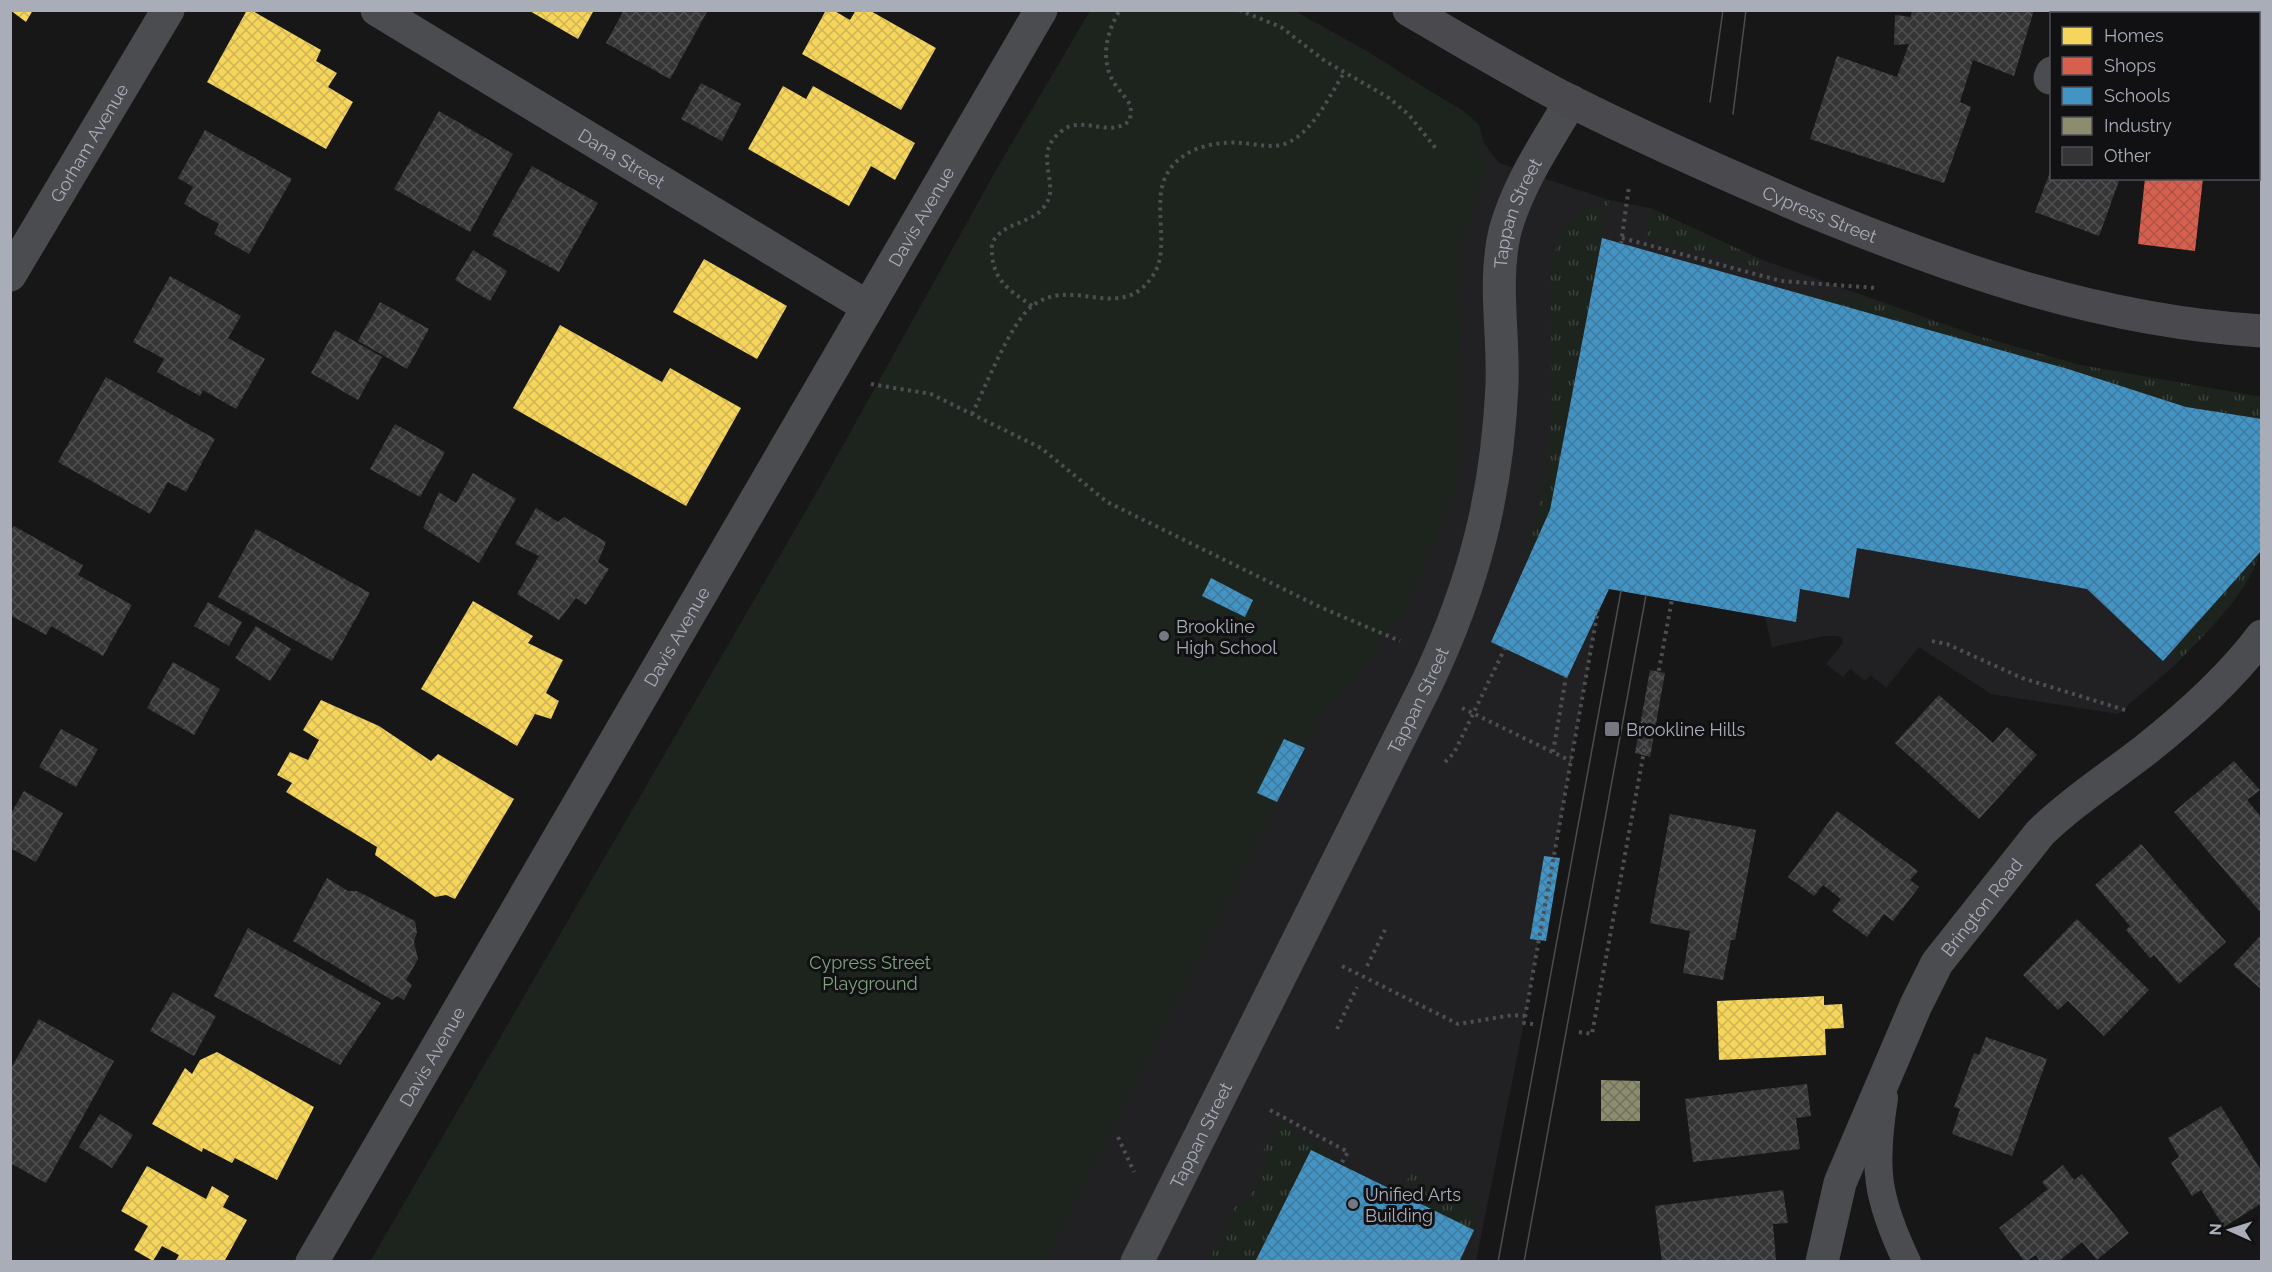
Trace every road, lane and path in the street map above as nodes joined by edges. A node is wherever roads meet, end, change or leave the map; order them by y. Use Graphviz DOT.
graph roads {
  1 [pos="168,10"];
  2 [pos="377,10"];
  3 [pos="1041,10"];
  4 [pos="1120,10"];
  5 [pos="1239,10"];
  6 [pos="1409,10"];
  7 [pos="1344,73"];
  8 [pos="1571,101"];
  9 [pos="1437,151"];
  10 [pos="1629,186"];
  11 [pos="1622,238"];
  12 [pos="1621,244"];
  13 [pos="10,275"];
  14 [pos="1876,288"];
  15 [pos="1032,306"];
  16 [pos="868,307"];
  17 [pos="2262,331"];
  18 [pos="868,384"];
  19 [pos="972,414"];
  20 [pos="1672,599"];
  21 [pos="1598,610"];
  22 [pos="2262,636"];
  23 [pos="1932,641"];
  24 [pos="1404,642"];
  25 [pos="1505,648"];
  26 [pos="1566,677"];
  27 [pos="2131,712"];
  28 [pos="1473,713"];
  29 [pos="1553,752"];
  30 [pos="1571,761"];
  31 [pos="1445,762"];
  32 [pos="1386,928"];
  33 [pos="1342,966"];
  34 [pos="1367,966"];
  35 [pos="1357,987"];
  36 [pos="1525,1016"];
  37 [pos="1533,1024"];
  38 [pos="1337,1029"];
  39 [pos="1579,1032"];
  40 [pos="1894,1058"];
  41 [pos="1270,1110"];
  42 [pos="1118,1137"];
  43 [pos="1341,1164"];
  44 [pos="1136,1177"];
  45 [pos="312,1262"];
  46 [pos="1137,1262"];
  47 [pos="1822,1262"];
  48 [pos="1907,1262"];
  1 -- 13 [label="street, Gorham Avenue"];
  2 -- 16 [label="street, Dana Street"];
  3 -- 16 [label="street, Davis Avenue"];
  4 -- 15 [label="path"];
  5 -- 7 [label="path"];
  6 -- 8 [label="main road, Cypress Street"];
  7 -- 9 [label="path"];
  7 -- 15 [label="path"];
  8 -- 17 [label="main road, Cypress Street"];
  8 -- 46 [label="street, Tappan Street"];
  10 -- 11 [label="path"];
  11 -- 12 [label="path"];
  11 -- 14 [label="path"];
  15 -- 19 [label="path"];
  16 -- 45 [label="street, Davis Avenue"];
  18 -- 19 [label="path"];
  19 -- 24 [label="path"];
  20 -- 39 [label="path"];
  21 -- 30 [label="path"];
  22 -- 40 [label="street, Brington Road"];
  23 -- 27 [label="path"];
  25 -- 28 [label="path"];
  26 -- 29 [label="path"];
  28 -- 29 [label="path"];
  28 -- 31 [label="path"];
  29 -- 30 [label="path"];
  30 -- 36 [label="path"];
  32 -- 34 [label="path"];
  33 -- 36 [label="path"];
  35 -- 38 [label="path"];
  36 -- 37 [label="path"];
  40 -- 47 [label="street, Brington Road"];
  40 -- 48 [label="lane"];
  41 -- 43 [label="path"];
  42 -- 44 [label="path"];
}
